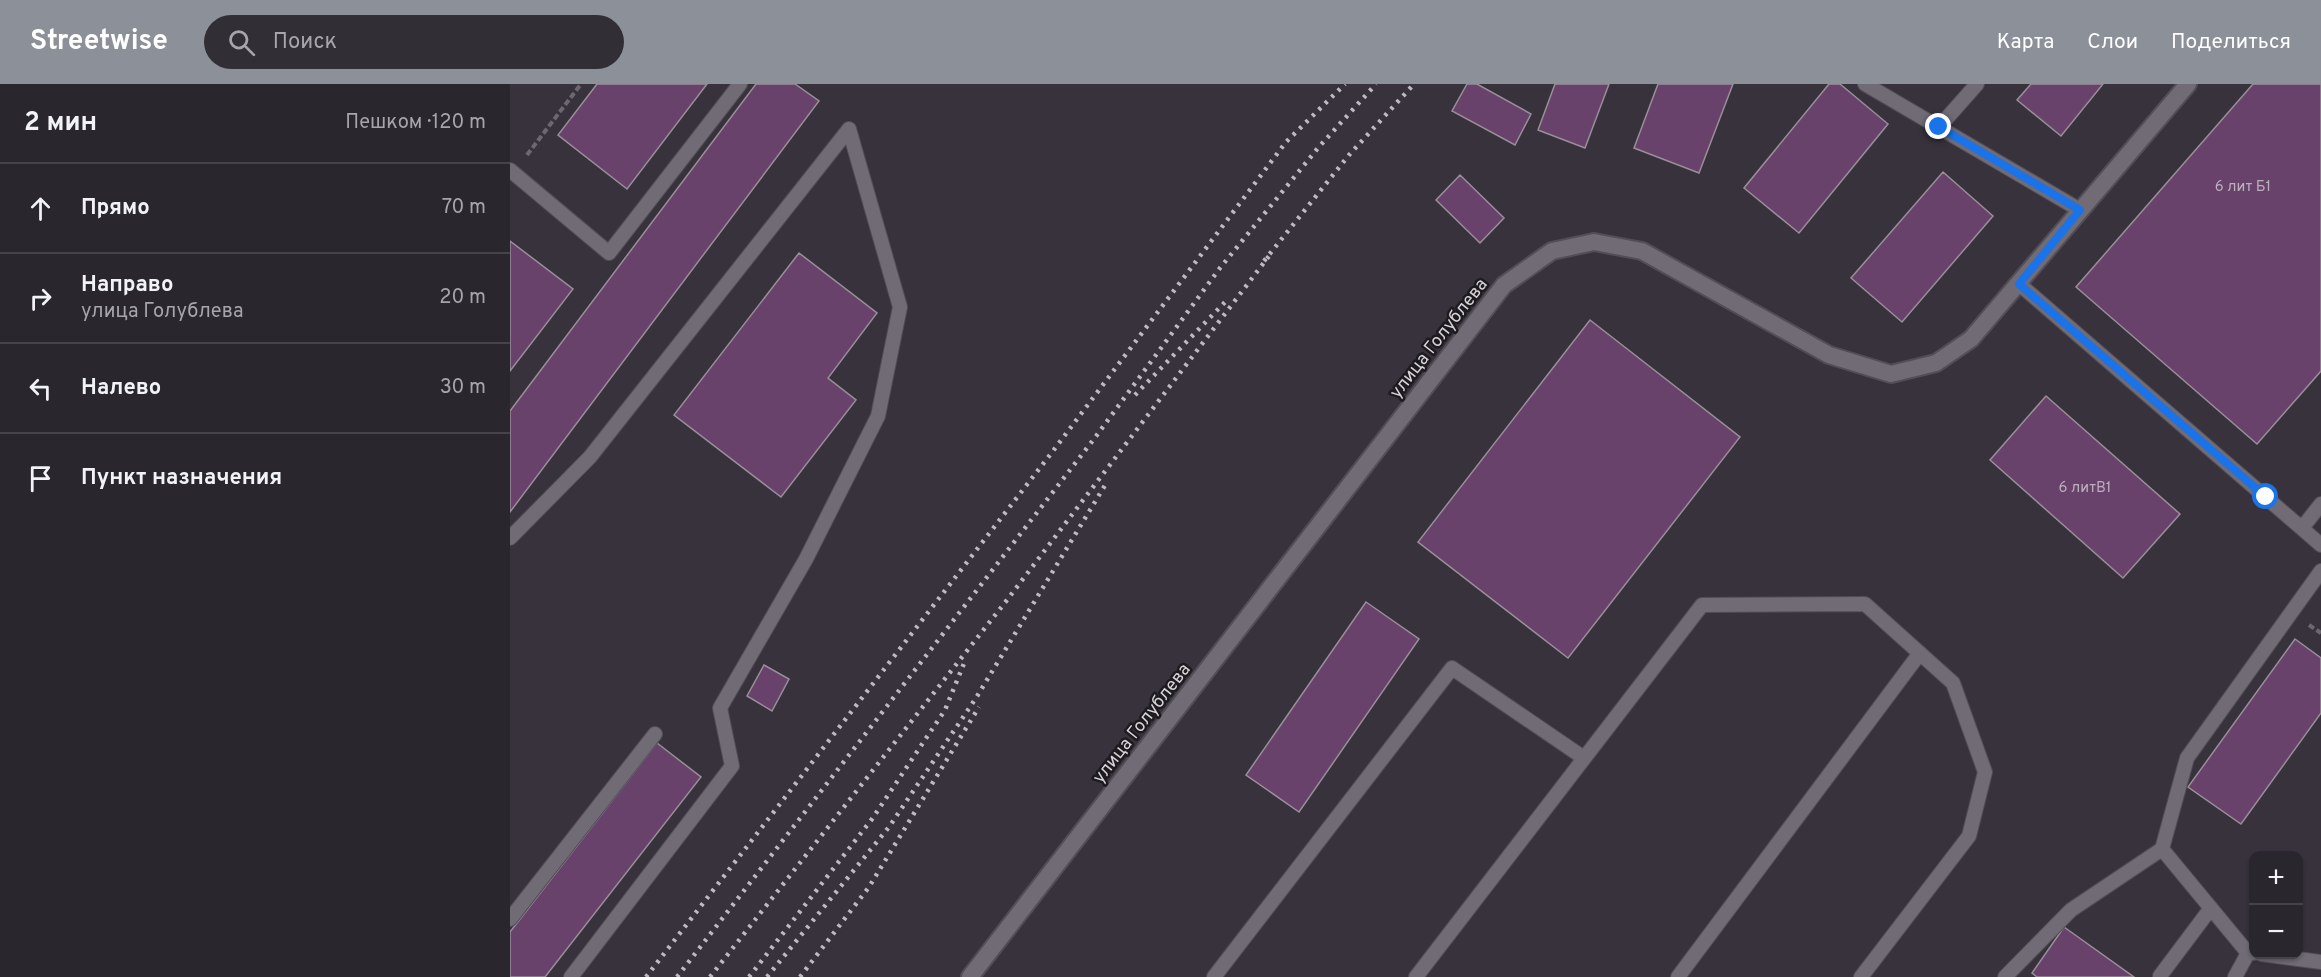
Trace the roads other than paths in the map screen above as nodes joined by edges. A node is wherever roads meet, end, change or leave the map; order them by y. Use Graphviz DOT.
graph roads {
  1 [pos="740,84"];
  2 [pos="1865,84"];
  3 [pos="1977,84"];
  4 [pos="2188,84"];
  5 [pos="1939,127"];
  6 [pos="511,171"];
  7 [pos="2080,210"];
  8 [pos="2019,284"];
  9 [pos="2321,504"];
  10 [pos="2302,528"];
  11 [pos="510,538"];
  12 [pos="2321,545"];
  13 [pos="2321,571"];
  14 [pos="1920,653"];
  15 [pos="655,734"];
  16 [pos="1584,758"];
  17 [pos="2162,849"];
  18 [pos="2211,908"];
  19 [pos="510,919"];
  20 [pos="2249,949"];
  21 [pos="2250,959"];
  22 [pos="2296,959"];
  23 [pos="2321,962"];
  24 [pos="2160,976"];
  25 [pos="571,977"];
  26 [pos="970,977"];
  27 [pos="1214,977"];
  28 [pos="1416,977"];
  29 [pos="1678,977"];
  30 [pos="1861,977"];
  31 [pos="2005,977"];
  32 [pos="2235,977"];
  1 -- 6 [label="lane"];
  2 -- 5 [label="lane"];
  3 -- 5 [label="lane"];
  4 -- 7 [label="street, улица Голублева"];
  5 -- 7 [label="lane"];
  7 -- 8 [label="street, улица Голублева"];
  8 -- 10 [label="lane"];
  8 -- 26 [label="street, улица Голублева"];
  9 -- 10 [label="lane"];
  10 -- 12 [label="lane"];
  11 -- 25 [label="lane"];
  13 -- 17 [label="lane"];
  14 -- 16 [label="lane"];
  14 -- 29 [label="lane"];
  14 -- 30 [label="lane"];
  15 -- 19 [label="lane"];
  16 -- 27 [label="lane"];
  16 -- 28 [label="lane"];
  17 -- 18 [label="lane"];
  17 -- 31 [label="lane"];
  18 -- 20 [label="lane"];
  18 -- 24 [label="lane"];
  21 -- 32 [label="lane"];
  22 -- 23 [label="lane"];
}
